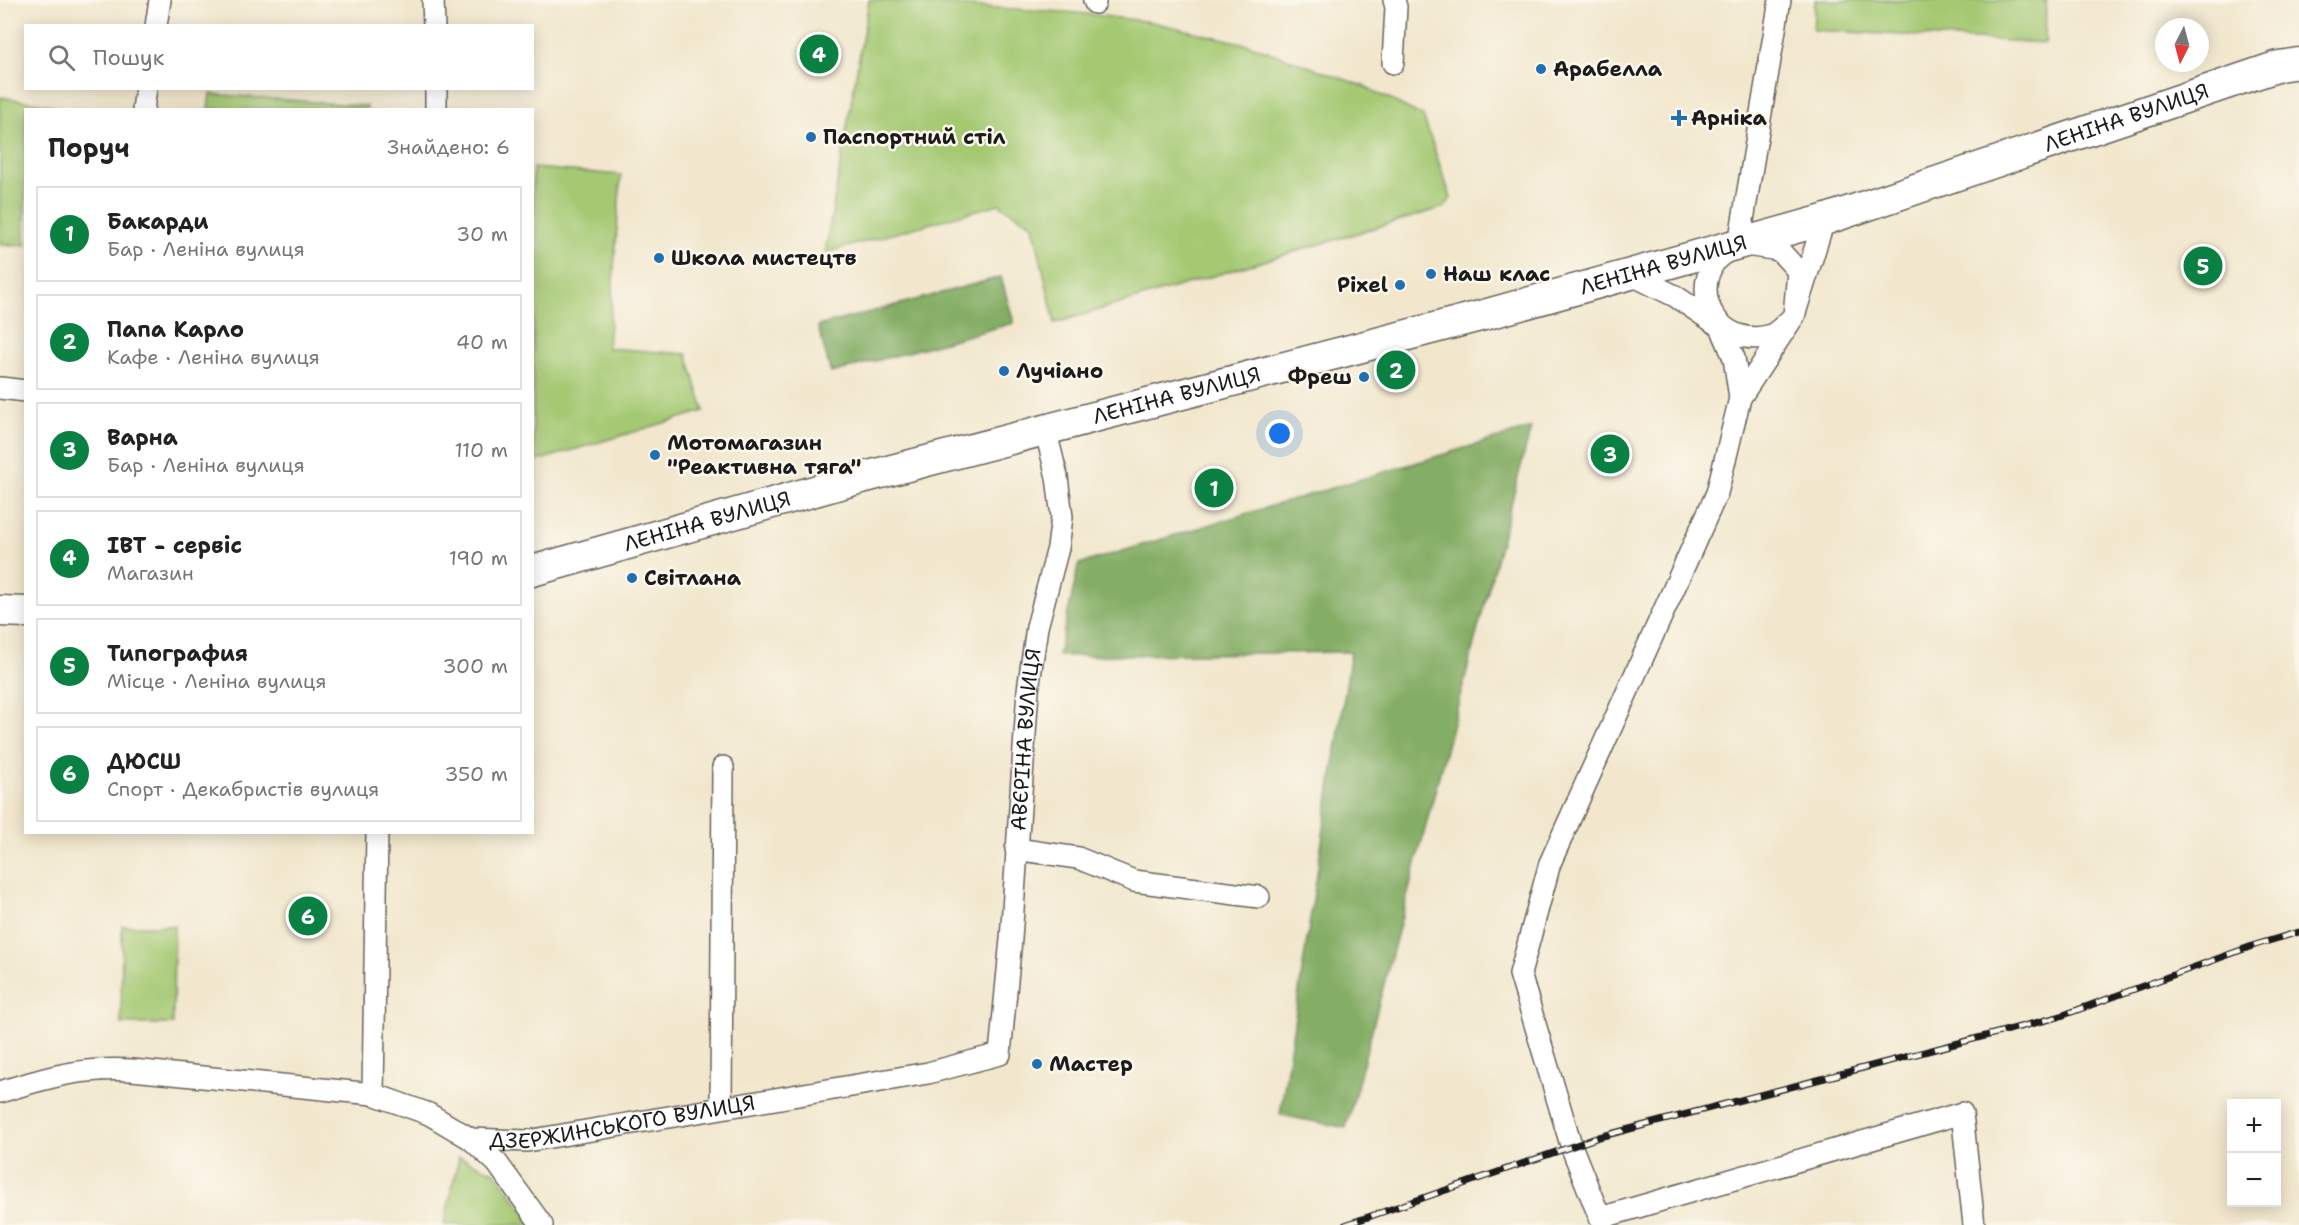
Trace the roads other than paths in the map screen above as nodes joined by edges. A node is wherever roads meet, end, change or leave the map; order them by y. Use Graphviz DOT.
graph roads {
  1 [pos="160,0"];
  2 [pos="433,0"];
  3 [pos="1394,0"];
  4 [pos="1780,0"];
  5 [pos="156,24"];
  6 [pos="434,24"];
  7 [pos="1393,63"];
  8 [pos="2299,63"];
  9 [pos="146,90"];
  10 [pos="436,90"];
  11 [pos="143,108"];
  12 [pos="436,108"];
  13 [pos="1824,220"];
  14 [pos="1739,244"];
  15 [pos="1629,274"];
  16 [pos="1794,316"];
  17 [pos="1721,327"];
  18 [pos="0,388"];
  19 [pos="24,391"];
  20 [pos="1740,398"];
  21 [pos="1045,428"];
  22 [pos="534,570"];
  23 [pos="0,611"];
  24 [pos="24,612"];
  25 [pos="723,767"];
  26 [pos="377,834"];
  27 [pos="1016,849"];
  28 [pos="1259,897"];
  29 [pos="1000,1054"];
  30 [pos="0,1092"];
  31 [pos="373,1094"];
  32 [pos="720,1107"];
  33 [pos="471,1140"];
  34 [pos="1602,1222"];
  35 [pos="542,1225"];
  36 [pos="1974,1225"];
  1 -- 5 [label="street"];
  2 -- 6 [label="street"];
  3 -- 7 [label="street"];
  4 -- 14 [label="street"];
  8 -- 13 [label="main road, ЛЕНІНА ВУЛИЦЯ"];
  9 -- 11 [label="street"];
  10 -- 12 [label="street"];
  13 -- 14 [label="main road, ЛЕНІНА ВУЛИЦЯ"];
  13 -- 16 [label="street"];
  14 -- 15 [label="main road, ЛЕНІНА ВУЛИЦЯ"];
  14 -- 16 [label="street"];
  14 -- 17 [label="street"];
  15 -- 17 [label="street"];
  15 -- 21 [label="main road, ЛЕНІНА ВУЛИЦЯ"];
  16 -- 17 [label="street"];
  16 -- 20 [label="street"];
  17 -- 20 [label="street"];
  18 -- 19 [label="street"];
  20 -- 34 [label="street"];
  21 -- 22 [label="main road, ЛЕНІНА ВУЛИЦЯ"];
  21 -- 27 [label="street, АВЄРІНА ВУЛИЦЯ"];
  23 -- 24 [label="main road"];
  25 -- 32 [label="street"];
  26 -- 31 [label="street"];
  27 -- 28 [label="street"];
  27 -- 29 [label="street, АВЄРІНА ВУЛИЦЯ"];
  29 -- 32 [label="street, ДЗЕРЖИНСЬКОГО ВУЛИЦЯ"];
  30 -- 31 [label="street, ДЗЕРЖИНСЬКОГО ВУЛИЦЯ"];
  31 -- 33 [label="street, ДЗЕРЖИНСЬКОГО ВУЛИЦЯ"];
  32 -- 33 [label="street, ДЗЕРЖИНСЬКОГО ВУЛИЦЯ"];
  33 -- 35 [label="street"];
  34 -- 36 [label="street"];
}
